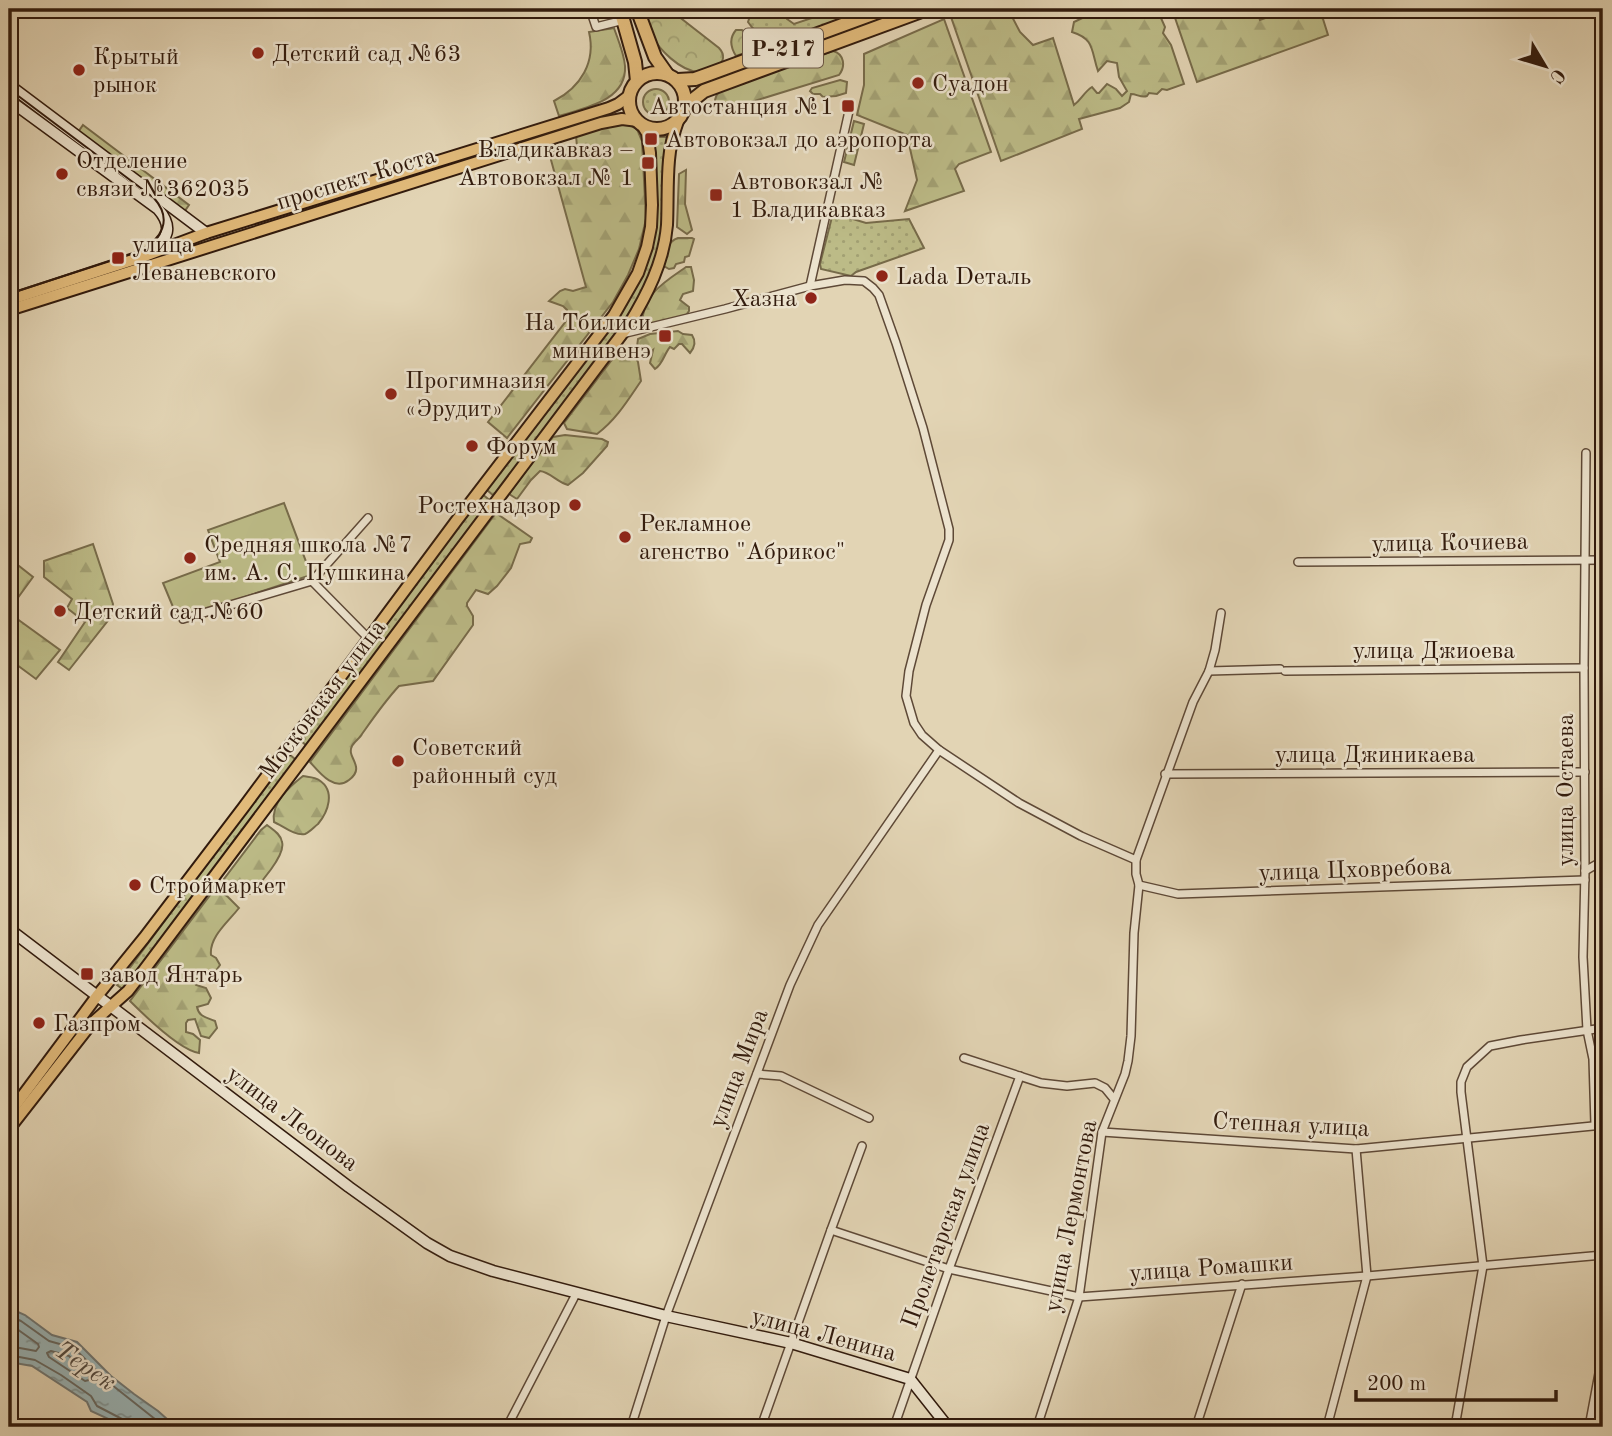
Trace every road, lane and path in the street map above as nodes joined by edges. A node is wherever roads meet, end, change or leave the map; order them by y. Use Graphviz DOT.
graph roads {
  1 [pos="590,9"];
  2 [pos="637,9"];
  3 [pos="886,9"];
  4 [pos="927,9"];
  5 [pos="622,14"];
  6 [pos="672,77"];
  7 [pos="637,81"];
  8 [pos="9,85"];
  9 [pos="630,95"];
  10 [pos="9,100"];
  11 [pos="849,111"];
  12 [pos="682,112"];
  13 [pos="640,123"];
  14 [pos="206,233"];
  15 [pos="142,257"];
  16 [pos="810,286"];
  17 [pos="9,300"];
  18 [pos="9,310"];
  19 [pos="622,334"];
  20 [pos="1586,453"];
  21 [pos="368,518"];
  22 [pos="1585,559"];
  23 [pos="1603,560"];
  24 [pos="1298,562"];
  25 [pos="312,581"];
  26 [pos="1221,613"];
  27 [pos="183,619"];
  28 [pos="369,639"];
  29 [pos="1584,668"];
  30 [pos="1209,671"];
  31 [pos="939,750"];
  32 [pos="1585,772"];
  33 [pos="1166,774"];
  34 [pos="1136,860"];
  35 [pos="1603,863"];
  36 [pos="1585,871"];
  37 [pos="1585,880"];
  38 [pos="1139,885"];
  39 [pos="9,929"];
  40 [pos="97,996"];
  41 [pos="112,1006"];
  42 [pos="1603,1028"];
  43 [pos="1587,1030"];
  44 [pos="964,1058"];
  45 [pos="757,1074"];
  46 [pos="1020,1076"];
  47 [pos="1114,1099"];
  48 [pos="9,1114"];
  49 [pos="869,1118"];
  50 [pos="1599,1125"];
  51 [pos="9,1129"];
  52 [pos="1102,1132"];
  53 [pos="1468,1138"];
  54 [pos="862,1146"];
  55 [pos="1356,1149"];
  56 [pos="831,1230"];
  57 [pos="1603,1255"];
  58 [pos="1483,1266"];
  59 [pos="949,1269"];
  60 [pos="1367,1276"];
  61 [pos="1242,1284"];
  62 [pos="578,1292"];
  63 [pos="1079,1297"];
  64 [pos="666,1316"];
  65 [pos="791,1343"];
  66 [pos="1603,1352"];
  67 [pos="910,1379"];
  68 [pos="508,1427"];
  69 [pos="631,1427"];
  70 [pos="761,1427"];
  71 [pos="894,1427"];
  72 [pos="948,1427"];
  73 [pos="1037,1427"];
  74 [pos="1196,1427"];
  75 [pos="1327,1427"];
  76 [pos="1455,1427"];
  77 [pos="1589,1427"];
  1 -- 5 [label="street"];
  2 -- 6 [label="highway"];
  3 -- 6 [label="highway, Р-217"];
  4 -- 12 [label="highway, Р-217"];
  5 -- 7 [label="highway"];
  6 -- 7 [label="highway"];
  6 -- 12 [label="highway"];
  7 -- 9 [label="highway"];
  8 -- 14 [label="street"];
  9 -- 13 [label="highway"];
  9 -- 14 [label="main road, проспект Коста"];
  10 -- 15 [label="street"];
  11 -- 16 [label="street"];
  12 -- 13 [label="highway"];
  12 -- 19 [label="main road, Московская улица"];
  13 -- 18 [label="main road, проспект Коста"];
  13 -- 28 [label="main road, Московская улица"];
  14 -- 15 [label="main road, проспект Коста"];
  15 -- 17 [label="main road, проспект Коста"];
  16 -- 19 [label="street"];
  16 -- 31 [label="street"];
  19 -- 41 [label="main road, Московская улица"];
  20 -- 22 [label="street, улица Остаева"];
  21 -- 25 [label="street"];
  22 -- 23 [label="street, улица Кочиева"];
  22 -- 24 [label="street, улица Кочиева"];
  22 -- 29 [label="street, улица Остаева"];
  25 -- 27 [label="street"];
  25 -- 28 [label="street"];
  26 -- 30 [label="street"];
  28 -- 40 [label="main road, Московская улица"];
  29 -- 30 [label="street, улица Джиоева"];
  29 -- 32 [label="street, улица Остаева"];
  30 -- 33 [label="street"];
  31 -- 34 [label="street"];
  31 -- 45 [label="street, улица Мира"];
  32 -- 33 [label="street, улица Джиникаева"];
  32 -- 36 [label="street, улица Остаева"];
  33 -- 34 [label="street"];
  34 -- 38 [label="street"];
  35 -- 36 [label="street"];
  36 -- 37 [label="street, улица Остаева"];
  37 -- 38 [label="street, улица Цховребова"];
  37 -- 43 [label="street, улица Остаева"];
  38 -- 47 [label="street, улица Лермонтова"];
  39 -- 40 [label="street, улица Леонова"];
  40 -- 41 [label="street, улица Леонова"];
  40 -- 48 [label="main road, Московская улица"];
  41 -- 51 [label="main road, Московская улица"];
  41 -- 62 [label="street, улица Леонова"];
  42 -- 43 [label="street"];
  43 -- 50 [label="street, улица Остаева"];
  43 -- 53 [label="street"];
  44 -- 46 [label="street"];
  45 -- 49 [label="street"];
  45 -- 64 [label="street, улица Мира"];
  46 -- 47 [label="street"];
  46 -- 59 [label="street, Пролетарская улица"];
  47 -- 52 [label="street, улица Лермонтова"];
  50 -- 53 [label="street, Степная улица"];
  52 -- 55 [label="street, Степная улица"];
  52 -- 63 [label="street, улица Лермонтова"];
  53 -- 55 [label="street, Степная улица"];
  53 -- 58 [label="street"];
  54 -- 56 [label="street"];
  55 -- 60 [label="street"];
  56 -- 59 [label="street, улица Ромашки"];
  56 -- 65 [label="street"];
  57 -- 58 [label="street, улица Ромашки"];
  58 -- 60 [label="street, улица Ромашки"];
  58 -- 76 [label="street"];
  59 -- 63 [label="street, улица Ромашки"];
  59 -- 67 [label="street, Пролетарская улица"];
  60 -- 61 [label="street, улица Ромашки"];
  60 -- 75 [label="street"];
  61 -- 63 [label="street, улица Ромашки"];
  61 -- 74 [label="street"];
  62 -- 64 [label="street, улица Леонова"];
  62 -- 68 [label="street"];
  63 -- 73 [label="street, улица Лермонтова"];
  64 -- 65 [label="street, улица Ленина"];
  64 -- 69 [label="street, улица Мира"];
  65 -- 67 [label="street, улица Ленина"];
  65 -- 70 [label="street"];
  66 -- 77 [label="street"];
  67 -- 71 [label="street, Пролетарская улица"];
  67 -- 72 [label="street, улица Ленина"];
}
